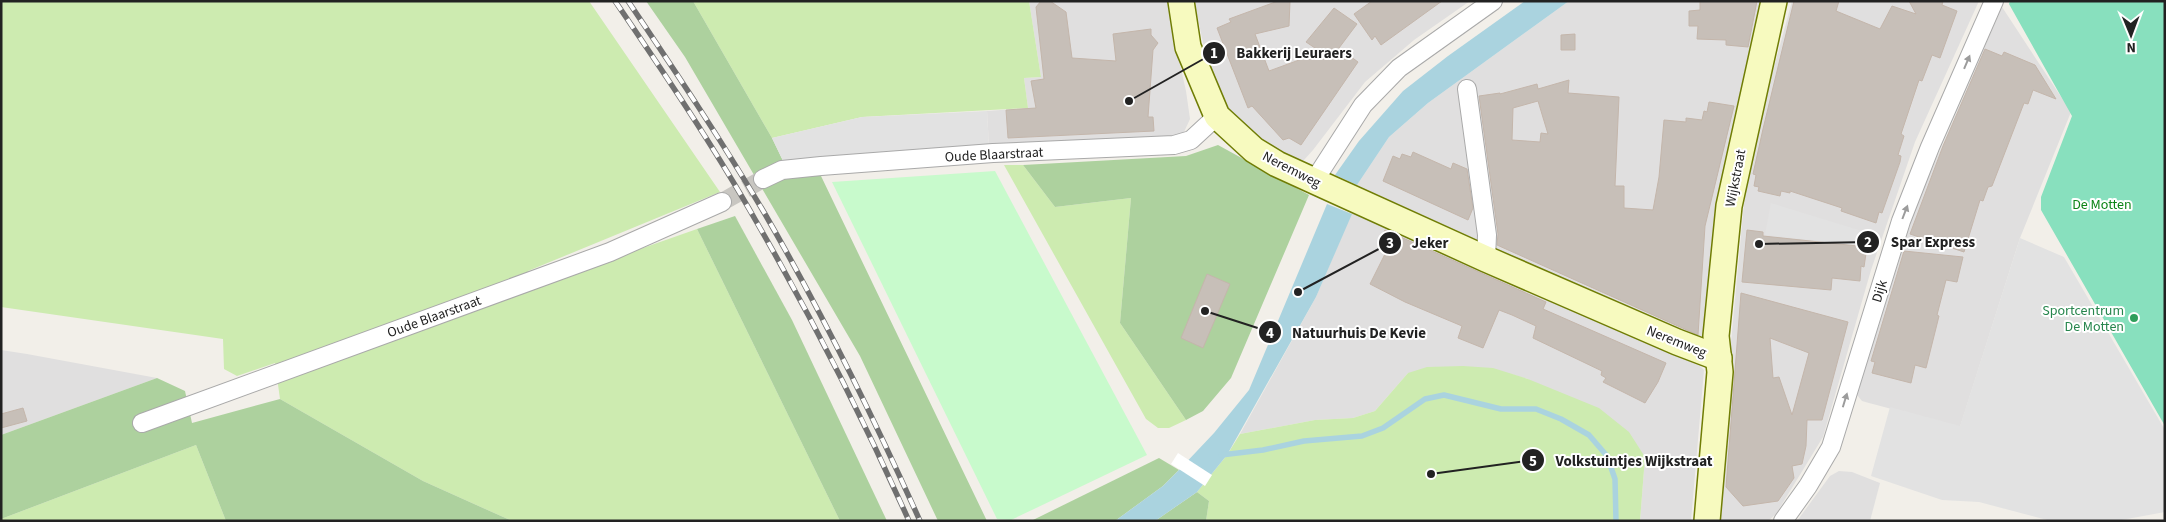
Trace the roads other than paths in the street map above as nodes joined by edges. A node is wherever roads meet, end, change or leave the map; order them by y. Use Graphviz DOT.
graph roads {
  1 [pos="1181,1"];
  2 [pos="1493,1"];
  3 [pos="1774,1"];
  4 [pos="1994,1"];
  5 [pos="1467,89"];
  6 [pos="1217,116"];
  7 [pos="763,179"];
  8 [pos="1322,184"];
  9 [pos="722,202"];
  10 [pos="1486,259"];
  11 [pos="1719,358"];
  12 [pos="142,423"];
  13 [pos="1707,521"];
  14 [pos="1783,521"];
  1 -- 6 [label="street, Neremweg"];
  2 -- 8 [label="street"];
  3 -- 11 [label="street, Wijkstraat"];
  14 -- 4 [label="street, Dijk, one-way"];
  5 -- 10 [label="street"];
  6 -- 7 [label="street, Oude Blaarstraat"];
  6 -- 8 [label="street, Neremweg"];
  8 -- 10 [label="street, Neremweg"];
  9 -- 12 [label="street, Oude Blaarstraat"];
  10 -- 11 [label="street, Neremweg"];
  11 -- 13 [label="street, Neremweg"];
}
